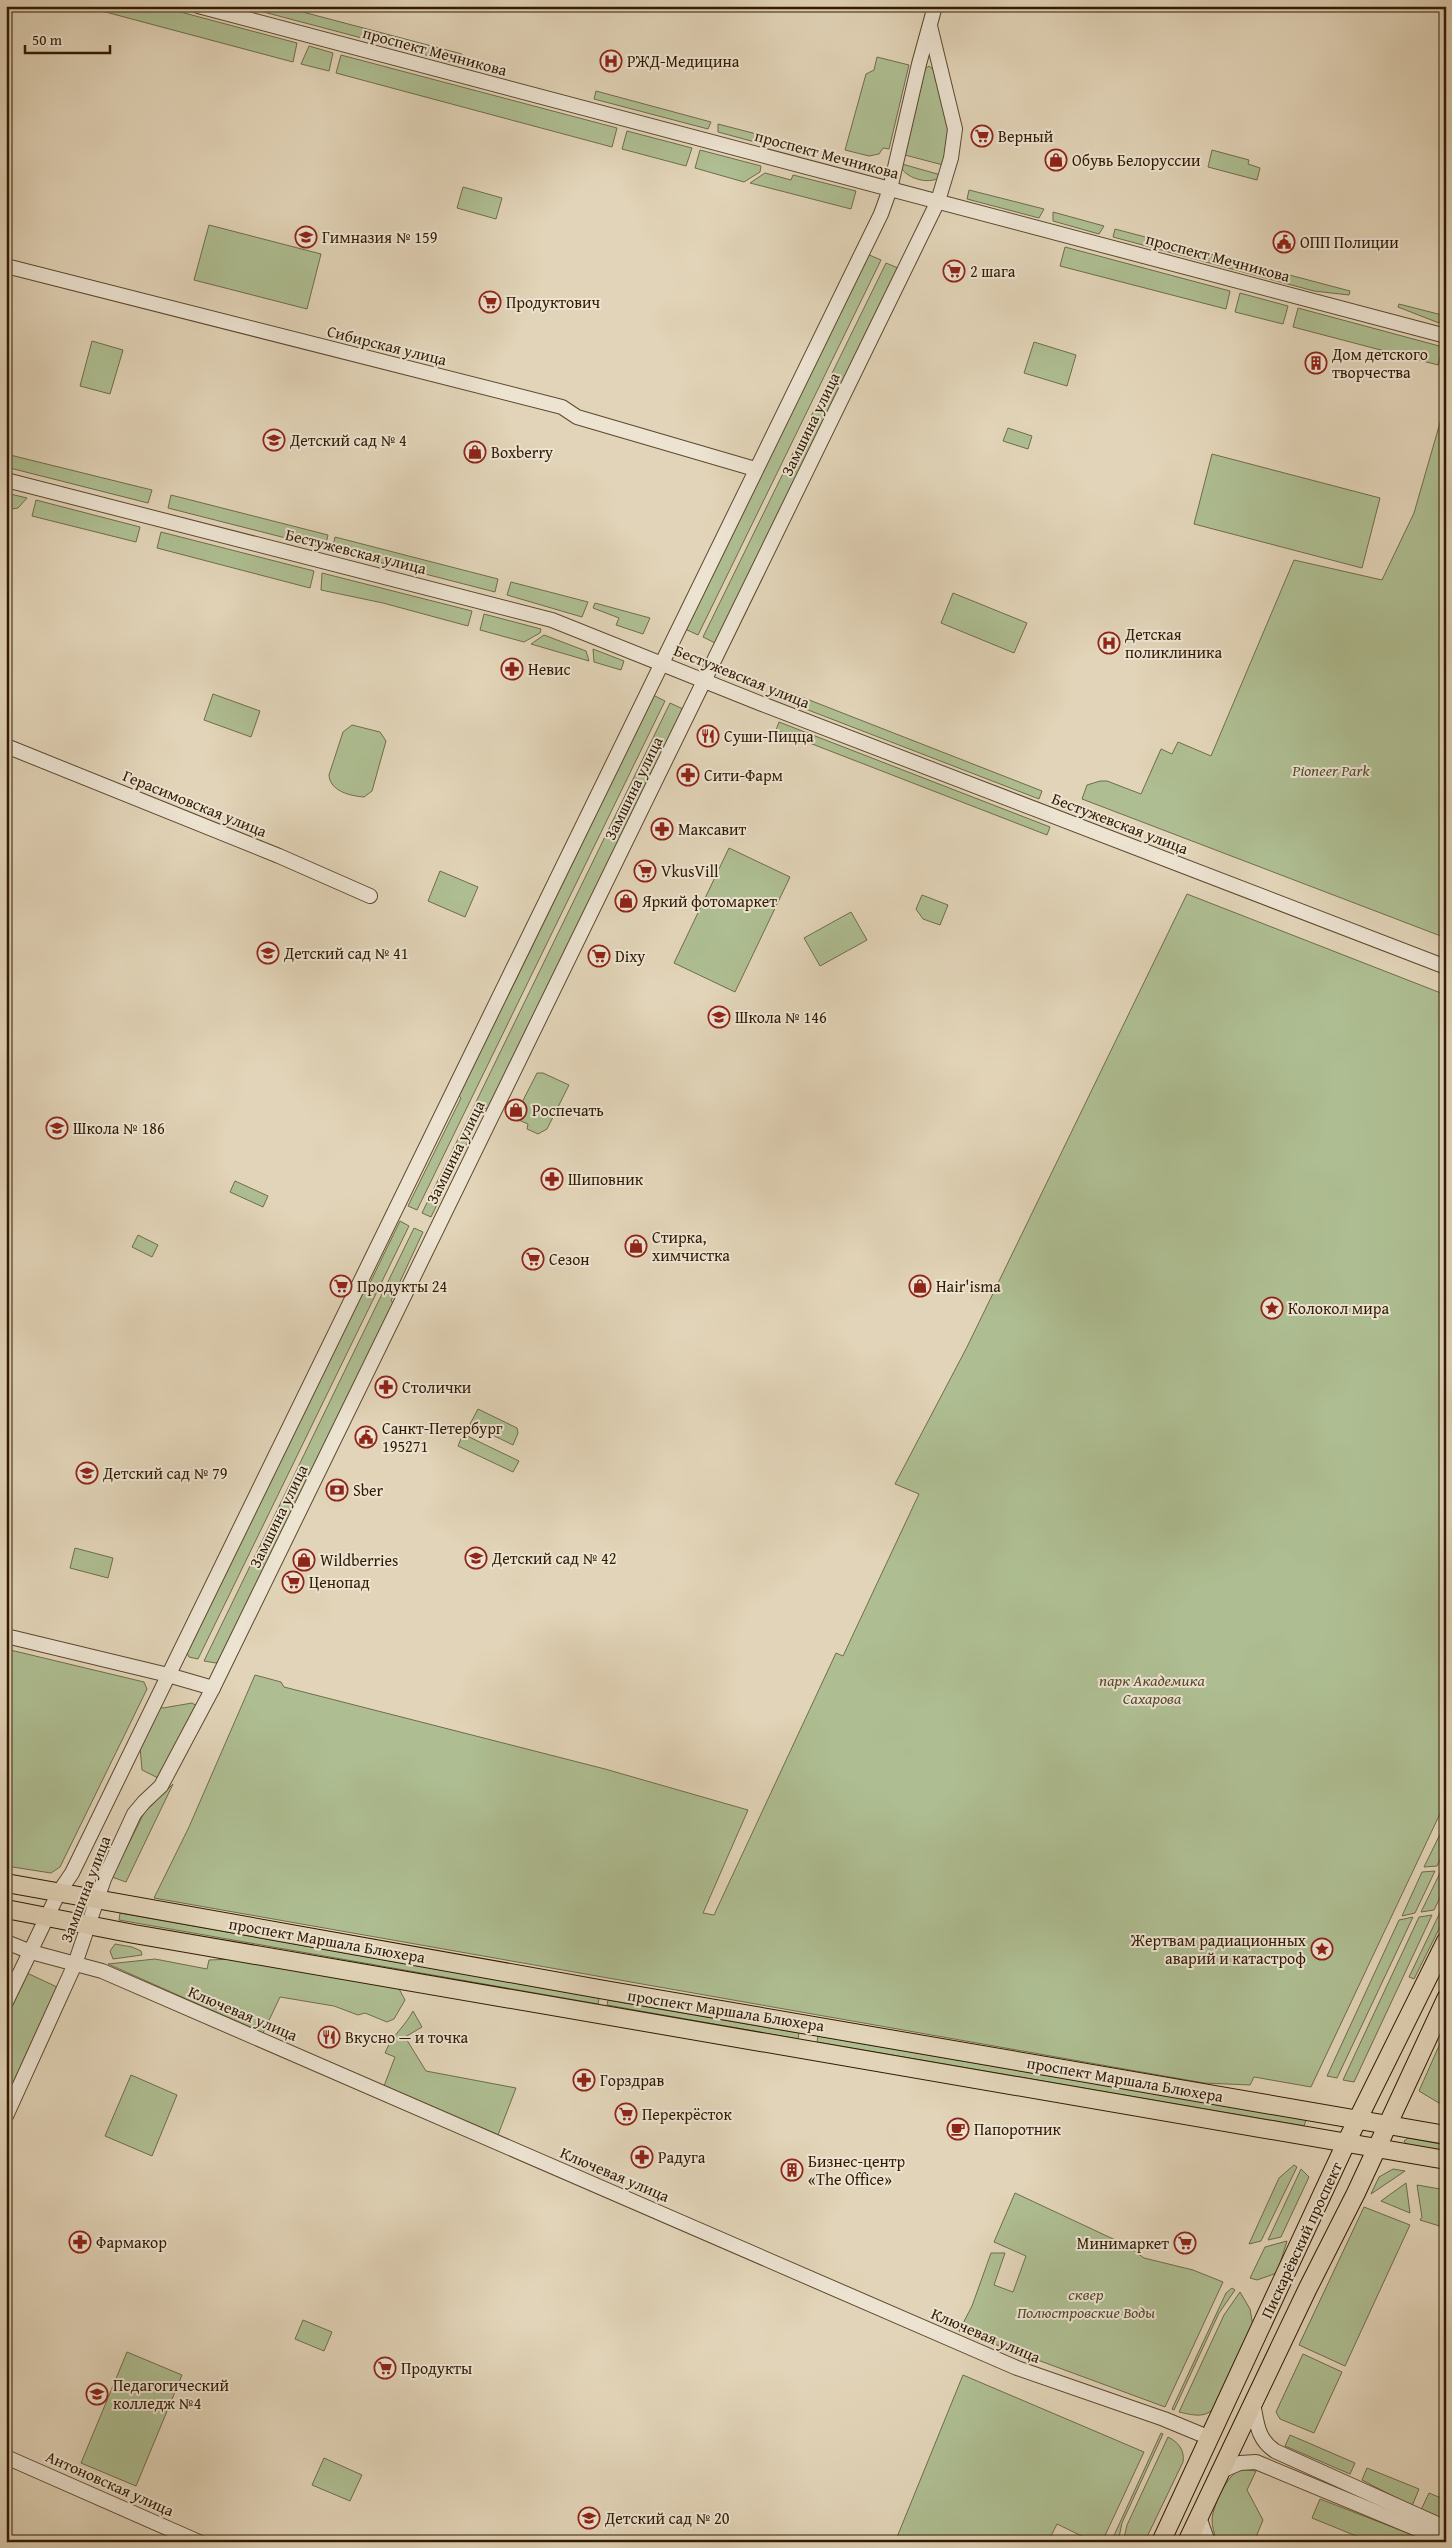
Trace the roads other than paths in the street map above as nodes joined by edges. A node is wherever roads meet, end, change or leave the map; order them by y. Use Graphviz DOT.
graph roads {
  1 [pos="198,6"];
  2 [pos="935,6"];
  3 [pos="930,26"];
  4 [pos="890,188"];
  5 [pos="938,201"];
  6 [pos="6,266"];
  7 [pos="1446,336"];
  8 [pos="755,470"];
  9 [pos="6,480"];
  10 [pos="662,663"];
  11 [pos="705,681"];
  12 [pos="6,746"];
  13 [pos="370,896"];
  14 [pos="1446,967"];
  15 [pos="6,1636"];
  16 [pos="168,1675"];
  17 [pos="213,1688"];
  18 [pos="6,1882"];
  19 [pos="59,1892"];
  20 [pos="96,1900"];
  21 [pos="6,1909"];
  22 [pos="48,1917"];
  23 [pos="90,1926"];
  24 [pos="1446,1941"];
  25 [pos="6,1942"];
  26 [pos="31,1952"];
  27 [pos="75,1964"];
  28 [pos="1446,1999"];
  29 [pos="6,2002"];
  30 [pos="813,2024"];
  31 [pos="808,2050"];
  32 [pos="6,2116"];
  33 [pos="1358,2120"];
  34 [pos="1387,2125"];
  35 [pos="1446,2135"];
  36 [pos="1346,2143"];
  37 [pos="1376,2148"];
  38 [pos="1446,2160"];
  39 [pos="1253,2403"];
  40 [pos="1210,2438"];
  41 [pos="6,2457"];
  42 [pos="1221,2471"];
  43 [pos="1199,2517"];
  44 [pos="1446,2528"];
  45 [pos="1446,2541"];
  46 [pos="199,2542"];
  47 [pos="1161,2542"];
  48 [pos="1187,2542"];
  49 [pos="1208,2542"];
  1 -- 4 [label="street, проспект Мечникова"];
  2 -- 3 [label="street, Замшина улица"];
  3 -- 4 [label="street, Замшина улица"];
  3 -- 5 [label="street, Замшина улица"];
  4 -- 5 [label="street, проспект Мечникова"];
  4 -- 8 [label="street, Замшина улица"];
  5 -- 7 [label="street, проспект Мечникова"];
  5 -- 11 [label="street, Замшина улица"];
  6 -- 8 [label="street, Сибирская улица"];
  8 -- 10 [label="street, Замшина улица"];
  9 -- 10 [label="street, Бестужевская улица"];
  10 -- 11 [label="street, Бестужевская улица"];
  10 -- 16 [label="street, Замшина улица"];
  11 -- 14 [label="street, Бестужевская улица"];
  11 -- 17 [label="street, Замшина улица"];
  12 -- 13 [label="street, Герасимовская улица"];
  15 -- 16 [label="street"];
  16 -- 17 [label="street"];
  16 -- 19 [label="street, Замшина улица"];
  17 -- 20 [label="street, Замшина улица"];
  18 -- 19 [label="main road, проспект Маршала Блюхера"];
  19 -- 20 [label="main road, проспект Маршала Блюхера"];
  19 -- 22 [label="street, Замшина улица"];
  20 -- 23 [label="street, Замшина улица"];
  20 -- 30 [label="main road, проспект Маршала Блюхера"];
  21 -- 22 [label="main road, проспект Маршала Блюхера"];
  22 -- 23 [label="main road, проспект Маршала Блюхера"];
  22 -- 26 [label="street, Замшина улица"];
  23 -- 27 [label="street, Замшина улица"];
  23 -- 31 [label="main road, проспект Маршала Блюхера"];
  24 -- 33 [label="main road, Пискарёвский проспект"];
  25 -- 26 [label="street, Ключевая улица"];
  26 -- 27 [label="street, Ключевая улица"];
  26 -- 29 [label="street, Замшина улица"];
  27 -- 32 [label="street, Замшина улица"];
  27 -- 40 [label="street, Ключевая улица"];
  28 -- 34 [label="main road, Пискарёвский проспект"];
  30 -- 31 [label="main road"];
  30 -- 33 [label="main road, проспект Маршала Блюхера"];
  31 -- 36 [label="main road, проспект Маршала Блюхера"];
  33 -- 34 [label="main road, проспект Маршала Блюхера"];
  33 -- 36 [label="main road, Пискарёвский проспект"];
  34 -- 35 [label="main road, проспект Маршала Блюхера"];
  34 -- 37 [label="main road, Пискарёвский проспект"];
  36 -- 37 [label="main road, проспект Маршала Блюхера"];
  36 -- 40 [label="main road, Пискарёвский проспект"];
  37 -- 38 [label="main road, проспект Маршала Блюхера"];
  37 -- 39 [label="main road, Пискарёвский проспект"];
  39 -- 42 [label="main road, Пискарёвский проспект"];
  39 -- 44 [label="street"];
  40 -- 47 [label="main road, Пискарёвский проспект"];
  41 -- 46 [label="street, Антоновская улица"];
  42 -- 43 [label="main road, Пискарёвский проспект"];
  42 -- 45 [label="street"];
  43 -- 48 [label="main road, Пискарёвский проспект"];
  43 -- 49 [label="street"];
}
